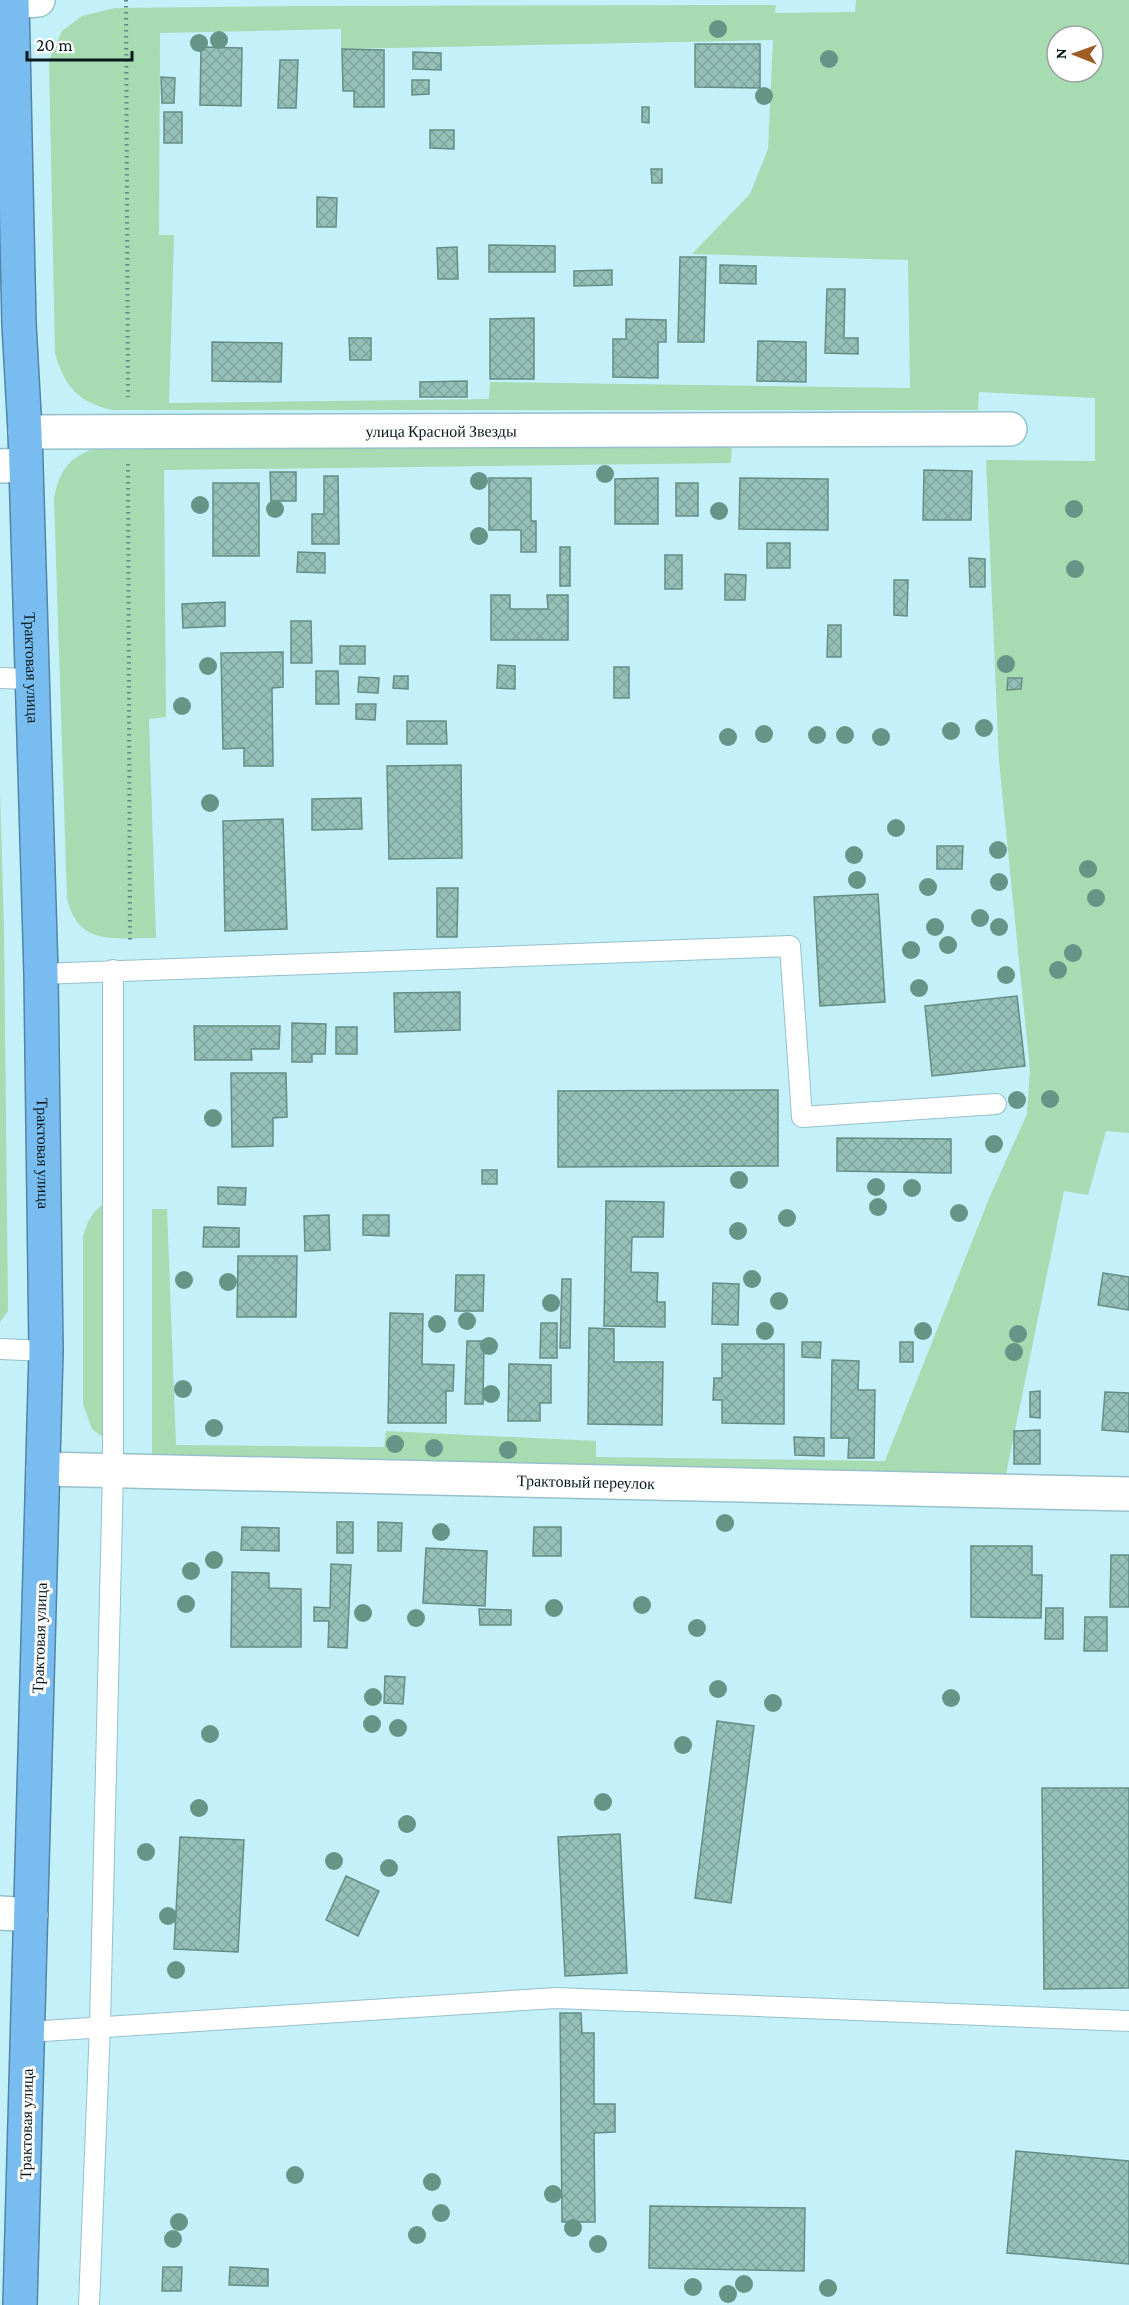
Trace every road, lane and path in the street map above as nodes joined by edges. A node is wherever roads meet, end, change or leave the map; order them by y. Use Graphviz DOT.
graph roads {
  1 [pos="20,1"];
  2 [pos="1010,429"];
  3 [pos="25,432"];
  4 [pos="12,465"];
  5 [pos="0,678"];
  6 [pos="32,679"];
  7 [pos="113,970"];
  8 [pos="41,974"];
  9 [pos="996,1104"];
  10 [pos="0,1349"];
  11 [pos="46,1351"];
  12 [pos="43,1469"];
  13 [pos="113,1470"];
  14 [pos="1129,1494"];
  15 [pos="15,1914"];
  16 [pos="1129,2021"];
  17 [pos="100,2026"];
  18 [pos="28,2032"];
  19 [pos="20,2305"];
  20 [pos="89,2305"];
  1 -- 3 [label="highway, Трактовая улица"];
  2 -- 3 [label="street, улица Красной Звезды"];
  3 -- 4 [label="highway, Трактовая улица"];
  4 -- 6 [label="highway, Трактовая улица"];
  5 -- 6 [label="lane"];
  6 -- 8 [label="highway, Трактовая улица"];
  7 -- 8 [label="lane"];
  7 -- 9 [label="lane"];
  7 -- 13 [label="lane"];
  8 -- 11 [label="highway, Трактовая улица"];
  10 -- 11 [label="lane"];
  11 -- 12 [label="highway, Трактовая улица"];
  12 -- 13 [label="street, Трактовый переулок"];
  12 -- 15 [label="highway, Трактовая улица"];
  13 -- 14 [label="street, Трактовый переулок"];
  13 -- 17 [label="lane"];
  15 -- 18 [label="highway, Трактовая улица"];
  16 -- 17 [label="lane"];
  17 -- 18 [label="lane"];
  17 -- 20 [label="lane"];
  18 -- 19 [label="highway, Трактовая улица"];
}
